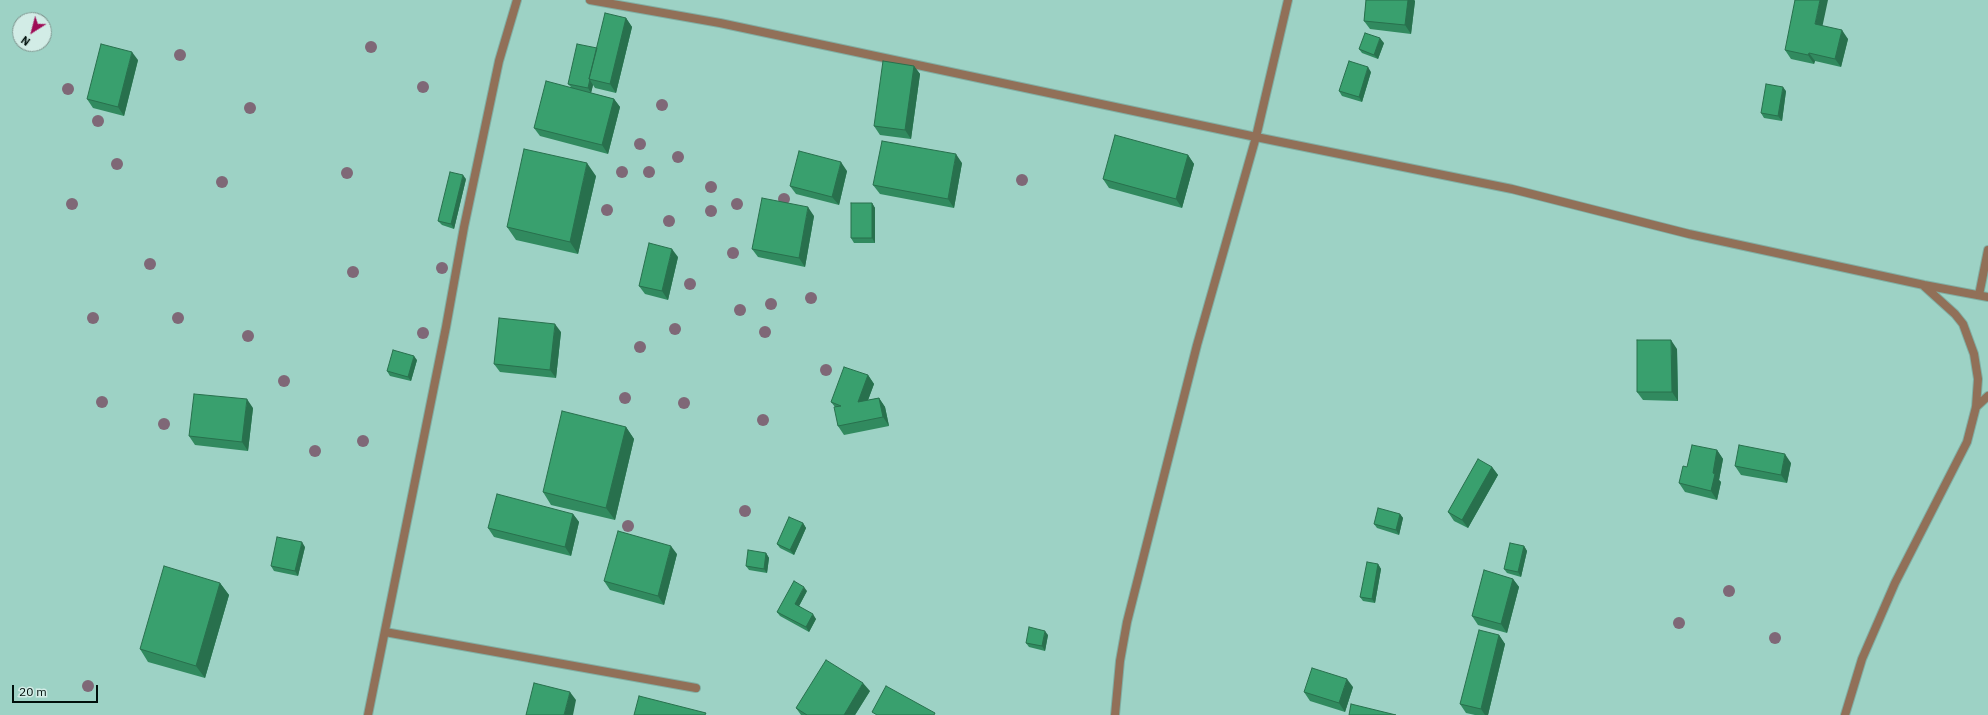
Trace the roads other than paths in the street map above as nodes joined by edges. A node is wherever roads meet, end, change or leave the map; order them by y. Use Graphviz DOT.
graph roads {
  1 [pos="517,0"];
  2 [pos="590,0"];
  3 [pos="1288,0"];
  4 [pos="1256,137"];
  5 [pos="1988,250"];
  6 [pos="1924,285"];
  7 [pos="1979,295"];
  8 [pos="1988,297"];
  9 [pos="1988,396"];
  10 [pos="1976,407"];
  11 [pos="385,632"];
  12 [pos="696,688"];
  13 [pos="368,715"];
  14 [pos="1115,715"];
  15 [pos="1845,715"];
  1 -- 11 [label="street"];
  2 -- 4 [label="street"];
  3 -- 4 [label="street"];
  4 -- 6 [label="street"];
  4 -- 14 [label="street"];
  5 -- 7 [label="street"];
  6 -- 7 [label="street"];
  6 -- 10 [label="street"];
  7 -- 8 [label="street"];
  9 -- 10 [label="street"];
  10 -- 15 [label="street"];
  11 -- 12 [label="street"];
  11 -- 13 [label="street"];
}
